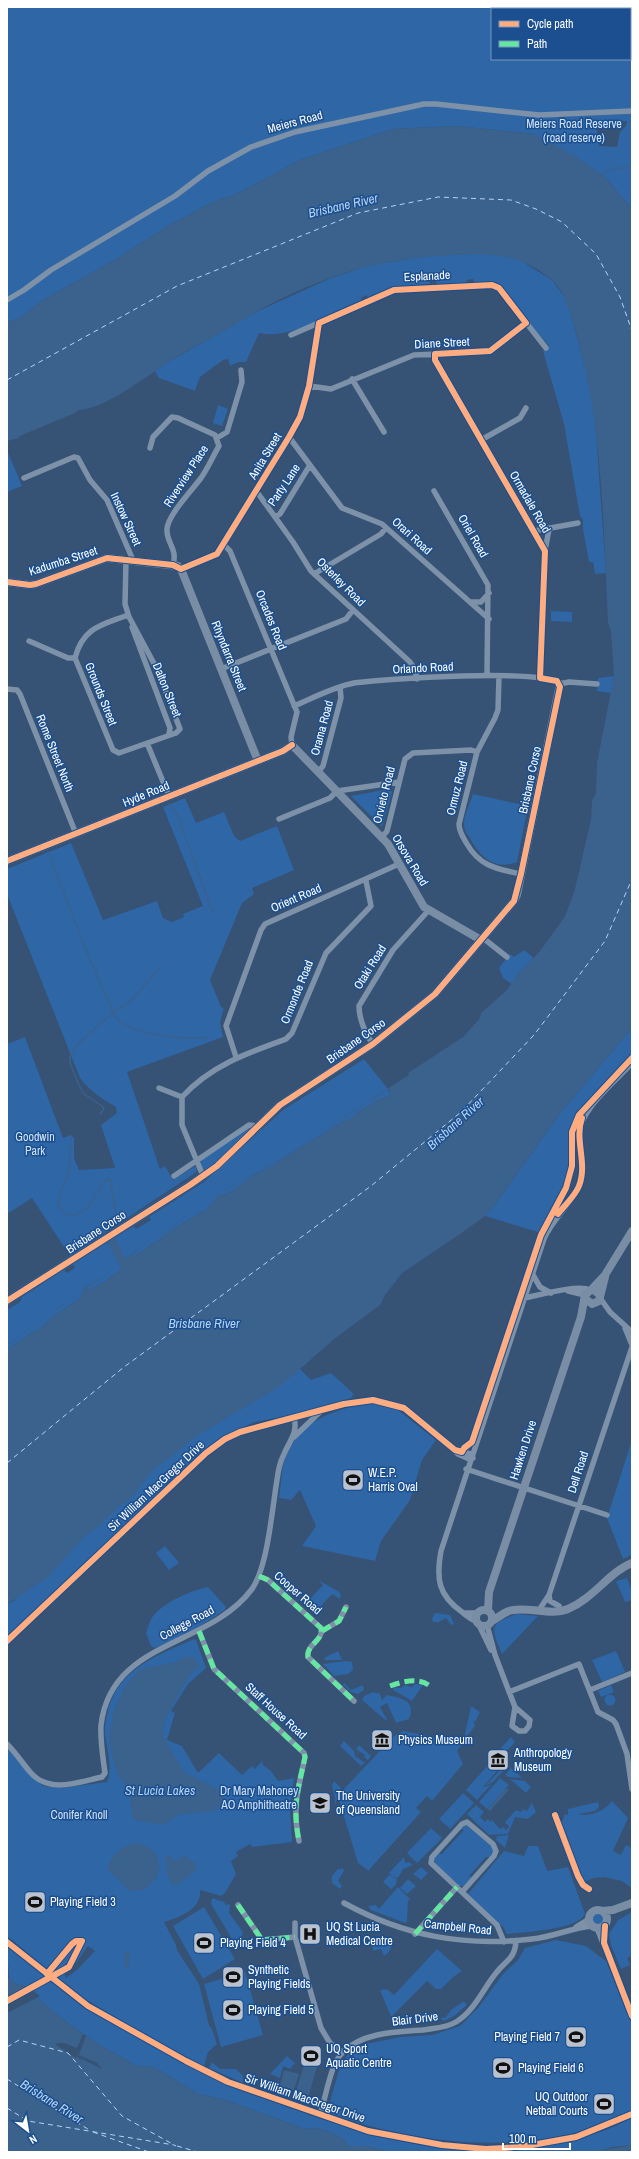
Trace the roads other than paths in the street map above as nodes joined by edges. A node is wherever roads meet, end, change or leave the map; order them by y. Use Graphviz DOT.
graph roads {
  1 [pos="632,111"];
  2 [pos="7,300"];
  3 [pos="319,323"];
  4 [pos="526,323"];
  5 [pos="291,335"];
  6 [pos="546,348"];
  7 [pos="435,354"];
  8 [pos="241,370"];
  9 [pos="352,379"];
  10 [pos="309,386"];
  11 [pos="526,408"];
  12 [pos="384,432"];
  13 [pos="289,437"];
  14 [pos="217,438"];
  15 [pos="481,440"];
  16 [pos="150,448"];
  17 [pos="310,465"];
  18 [pos="24,478"];
  19 [pos="434,491"];
  20 [pos="257,492"];
  21 [pos="275,517"];
  22 [pos="578,523"];
  23 [pos="386,528"];
  24 [pos="549,529"];
  25 [pos="534,531"];
  26 [pos="224,545"];
  27 [pos="545,551"];
  28 [pos="130,560"];
  29 [pos="173,565"];
  30 [pos="181,569"];
  31 [pos="314,574"];
  32 [pos="7,582"];
  33 [pos="489,593"];
  34 [pos="469,602"];
  35 [pos="353,610"];
  36 [pos="128,615"];
  37 [pos="489,619"];
  38 [pos="29,641"];
  39 [pos="271,649"];
  40 [pos="75,658"];
  41 [pos="221,669"];
  42 [pos="487,675"];
  43 [pos="499,676"];
  44 [pos="540,678"];
  45 [pos="417,679"];
  46 [pos="560,684"];
  47 [pos="597,684"];
  48 [pos="340,687"];
  49 [pos="7,689"];
  50 [pos="294,706"];
  51 [pos="169,734"];
  52 [pos="147,743"];
  53 [pos="292,745"];
  54 [pos="477,752"];
  55 [pos="258,761"];
  56 [pos="318,772"];
  57 [pos="399,782"];
  58 [pos="337,791"];
  59 [pos="169,796"];
  60 [pos="279,819"];
  61 [pos="76,834"];
  62 [pos="382,837"];
  63 [pos="7,861"];
  64 [pos="399,864"];
  65 [pos="522,874"];
  66 [pos="366,881"];
  67 [pos="428,911"];
  68 [pos="482,939"];
  69 [pos="507,957"];
  70 [pos="373,1044"];
  71 [pos="236,1057"];
  72 [pos="632,1063"];
  73 [pos="159,1088"];
  74 [pos="182,1097"];
  75 [pos="258,1126"];
  76 [pos="196,1160"];
  77 [pos="174,1176"];
  78 [pos="203,1176"];
  79 [pos="632,1231"];
  80 [pos="533,1274"];
  81 [pos="552,1293"];
  82 [pos="592,1297"];
  83 [pos="525,1298"];
  84 [pos="7,1301"];
  85 [pos="624,1327"];
  86 [pos="632,1332"];
  87 [pos="632,1344"];
  88 [pos="630,1354"];
  89 [pos="321,1411"];
  90 [pos="294,1417"];
  91 [pos="294,1437"];
  92 [pos="471,1457"];
  93 [pos="467,1470"];
  94 [pos="523,1488"];
  95 [pos="578,1507"];
  96 [pos="607,1516"];
  97 [pos="632,1563"];
  98 [pos="259,1576"];
  99 [pos="549,1595"];
  100 [pos="559,1606"];
  101 [pos="346,1607"];
  102 [pos="541,1607"];
  103 [pos="572,1608"];
  104 [pos="519,1610"];
  105 [pos="484,1617"];
  106 [pos="199,1631"];
  107 [pos="322,1631"];
  108 [pos="7,1641"];
  109 [pos="495,1655"];
  110 [pos="632,1673"];
  111 [pos="590,1690"];
  112 [pos="509,1692"];
  113 [pos="354,1701"];
  114 [pos="515,1707"];
  115 [pos="7,1744"];
  116 [pos="632,1789"];
  117 [pos="299,1841"];
  118 [pos="457,1887"];
  119 [pos="462,1892"];
  120 [pos="344,1903"];
  121 [pos="632,1903"];
  122 [pos="238,1906"];
  123 [pos="632,1908"];
  124 [pos="602,1911"];
  125 [pos="294,1923"];
  126 [pos="598,1924"];
  127 [pos="415,1934"];
  128 [pos="295,1937"];
  129 [pos="516,1941"];
  130 [pos="7,1942"];
  131 [pos="504,1942"];
  132 [pos="632,2016"];
  133 [pos="342,2052"];
  134 [pos="320,2114"];
  135 [pos="632,2114"];
  1 -- 2 [label="street, Meiers Road"];
  3 -- 4 [label="street, Esplanade"];
  3 -- 5 [label="street, Esplanade"];
  3 -- 10 [label="street, Anita Street"];
  4 -- 6 [label="street, Esplanade"];
  4 -- 7 [label="street, Diane Street"];
  7 -- 9 [label="street, Diane Street"];
  7 -- 15 [label="street, Ormadale Road"];
  8 -- 14 [label="street"];
  9 -- 10 [label="street, Diane Street"];
  9 -- 12 [label="street"];
  10 -- 13 [label="street, Anita Street"];
  11 -- 15 [label="street"];
  13 -- 17 [label="street, Orari Road"];
  13 -- 20 [label="street, Anita Street"];
  14 -- 16 [label="street, Riverview Place"];
  14 -- 29 [label="street, Riverview Place"];
  15 -- 25 [label="street, Ormadale Road"];
  17 -- 21 [label="street, Party Lane"];
  17 -- 23 [label="street, Orari Road"];
  18 -- 28 [label="street, Instow Street"];
  19 -- 33 [label="street, Oriel Road"];
  20 -- 21 [label="street, Osterley Road"];
  20 -- 26 [label="street, Anita Street"];
  21 -- 31 [label="street, Osterley Road"];
  22 -- 24 [label="street"];
  23 -- 31 [label="street"];
  23 -- 34 [label="street, Orari Road"];
  24 -- 25 [label="street"];
  24 -- 27 [label="street, Ormadale Road"];
  25 -- 27 [label="street, Ormadale Road"];
  26 -- 30 [label="street, Anita Street"];
  26 -- 39 [label="street, Orcades Road"];
  27 -- 44 [label="street, Ormadale Road"];
  28 -- 29 [label="street, Kadumba Street"];
  28 -- 32 [label="street, Kadumba Street"];
  28 -- 36 [label="street, Dalton Street"];
  29 -- 30 [label="street"];
  30 -- 41 [label="street, Rhyndarra Street"];
  31 -- 35 [label="street, Osterley Road"];
  33 -- 34 [label="street"];
  33 -- 37 [label="street, Oriel Road"];
  34 -- 37 [label="street, Orari Road"];
  35 -- 39 [label="street"];
  35 -- 45 [label="street, Osterley Road"];
  36 -- 40 [label="street, Grounds Street"];
  36 -- 51 [label="street, Dalton Street"];
  36 -- 51 [label="street, Dalton Street"];
  37 -- 42 [label="street, Oriel Road"];
  38 -- 40 [label="street"];
  39 -- 41 [label="street"];
  39 -- 50 [label="street, Orcades Road"];
  40 -- 52 [label="street, Grounds Street"];
  41 -- 55 [label="street, Rhyndarra Street"];
  42 -- 43 [label="street, Orlando Road"];
  42 -- 45 [label="street, Orlando Road"];
  43 -- 44 [label="street, Orlando Road"];
  43 -- 54 [label="street, Ormuz Road"];
  44 -- 46 [label="street, Orlando Road"];
  45 -- 48 [label="street, Orlando Road"];
  46 -- 47 [label="street, Orlando Road"];
  46 -- 65 [label="street, Brisbane Corso"];
  48 -- 50 [label="street, Orlando Road"];
  48 -- 56 [label="street, Orama Road"];
  49 -- 61 [label="street, Rome Street North"];
  50 -- 53 [label="street"];
  51 -- 52 [label="street, Grounds Street"];
  52 -- 59 [label="street"];
  53 -- 55 [label="street, Hyde Road"];
  53 -- 56 [label="street, Orsova Road"];
  54 -- 57 [label="street, Orvieto Road"];
  54 -- 65 [label="street, Ormuz Road"];
  55 -- 59 [label="street, Hyde Road"];
  56 -- 58 [label="street, Orsova Road"];
  57 -- 58 [label="street"];
  57 -- 62 [label="street, Orvieto Road"];
  58 -- 60 [label="street"];
  58 -- 62 [label="street, Orsova Road"];
  59 -- 61 [label="street, Hyde Road"];
  61 -- 63 [label="street, Hyde Road"];
  62 -- 64 [label="street, Orsova Road"];
  64 -- 66 [label="street, Orient Road"];
  64 -- 67 [label="street, Orsova Road"];
  65 -- 68 [label="street, Brisbane Corso"];
  66 -- 71 [label="street, Ormonde Road"];
  66 -- 71 [label="street, Orient Road"];
  67 -- 68 [label="street, Orsova Road"];
  67 -- 70 [label="street, Otaki Road"];
  68 -- 69 [label="street, Orsova Road"];
  68 -- 70 [label="street, Brisbane Corso"];
  70 -- 75 [label="street, Brisbane Corso"];
  71 -- 74 [label="street, Ormonde Road"];
  72 -- 80 [label="street"];
  73 -- 74 [label="street"];
  74 -- 76 [label="street"];
  75 -- 76 [label="street, Brisbane Corso"];
  75 -- 78 [label="street, Brisbane Corso"];
  76 -- 77 [label="street, Brisbane Corso"];
  76 -- 78 [label="street"];
  78 -- 84 [label="street, Brisbane Corso"];
  79 -- 82 [label="street, Hawken Drive"];
  80 -- 81 [label="street"];
  80 -- 83 [label="street"];
  81 -- 82 [label="street"];
  81 -- 83 [label="street"];
  82 -- 85 [label="street"];
  82 -- 94 [label="street, Hawken Drive"];
  83 -- 92 [label="street"];
  85 -- 86 [label="street"];
  85 -- 87 [label="street"];
  87 -- 88 [label="street, Dell Road"];
  88 -- 95 [label="street, Dell Road"];
  89 -- 90 [label="street, Sir William MacGregor Drive"];
  89 -- 91 [label="street, College Road"];
  89 -- 92 [label="street, Sir William MacGregor Drive"];
  90 -- 91 [label="street"];
  90 -- 108 [label="street, Sir William MacGregor Drive"];
  91 -- 98 [label="street, College Road"];
  92 -- 93 [label="street"];
  93 -- 94 [label="street"];
  93 -- 105 [label="street"];
  94 -- 95 [label="street"];
  94 -- 105 [label="street, Hawken Drive"];
  95 -- 96 [label="street"];
  95 -- 99 [label="street, Dell Road"];
  97 -- 103 [label="street"];
  98 -- 106 [label="street, College Road"];
  98 -- 107 [label="street, Cooper Road"];
  99 -- 100 [label="street"];
  99 -- 102 [label="street, Dell Road"];
  100 -- 102 [label="street"];
  100 -- 103 [label="street"];
  101 -- 107 [label="street"];
  102 -- 104 [label="street"];
  103 -- 104 [label="street"];
  104 -- 105 [label="street"];
  105 -- 109 [label="street"];
  105 -- 109 [label="street"];
  106 -- 115 [label="street, College Road"];
  106 -- 117 [label="street, Staff House Road"];
  107 -- 113 [label="street, Cooper Road"];
  109 -- 112 [label="street"];
  110 -- 111 [label="street"];
  111 -- 112 [label="street"];
  111 -- 116 [label="street"];
  112 -- 114 [label="street"];
  118 -- 119 [label="street"];
  118 -- 119 [label="street"];
  118 -- 127 [label="street"];
  119 -- 131 [label="street"];
  120 -- 127 [label="street, Campbell Road"];
  121 -- 124 [label="street"];
  122 -- 128 [label="street"];
  123 -- 126 [label="street"];
  124 -- 126 [label="street"];
  124 -- 126 [label="street"];
  125 -- 128 [label="street"];
  126 -- 129 [label="street, Campbell Road"];
  126 -- 132 [label="street"];
  127 -- 131 [label="street, Campbell Road"];
  128 -- 133 [label="street"];
  129 -- 131 [label="street, Campbell Road"];
  129 -- 133 [label="street, Blair Drive"];
  130 -- 134 [label="street, Sir William MacGregor Drive"];
  133 -- 134 [label="street"];
  134 -- 135 [label="street, Sir William MacGregor Drive"];
}
